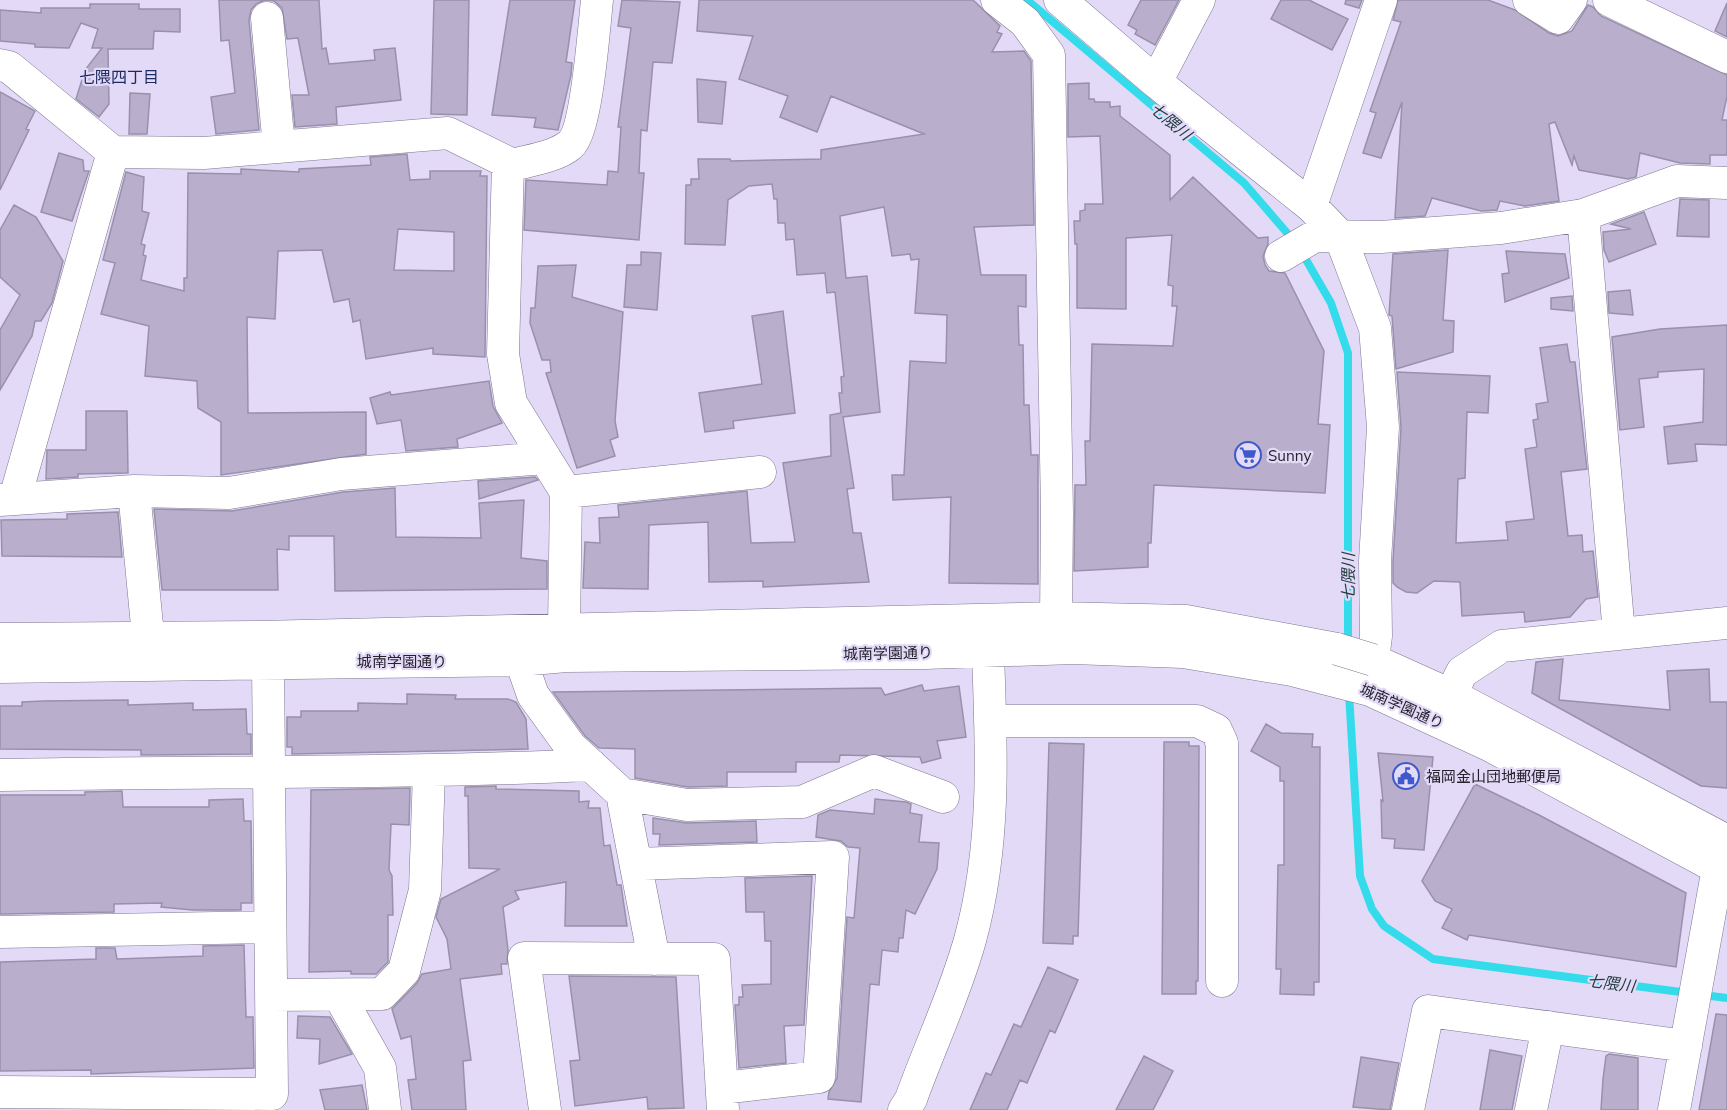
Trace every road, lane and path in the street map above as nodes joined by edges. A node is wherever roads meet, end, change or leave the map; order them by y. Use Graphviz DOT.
graph roads {
  1 [pos="597,0"];
  2 [pos="997,0"];
  3 [pos="1060,0"];
  4 [pos="1199,0"];
  5 [pos="1381,0"];
  6 [pos="1529,0"];
  7 [pos="1571,0"];
  8 [pos="1609,0"];
  9 [pos="1032,11"];
  10 [pos="267,18"];
  11 [pos="1727,57"];
  12 [pos="0,65"];
  13 [pos="1156,82"];
  14 [pos="279,147"];
  15 [pos="112,152"];
  16 [pos="508,163"];
  17 [pos="1727,183"];
  18 [pos="1583,216"];
  19 [pos="1322,226"];
  20 [pos="1281,256"];
  21 [pos="545,458"];
  22 [pos="760,472"];
  23 [pos="134,491"];
  24 [pos="566,492"];
  25 [pos="8,499"];
  26 [pos="1056,618"];
  27 [pos="987,620"];
  28 [pos="1727,623"];
  29 [pos="564,628"];
  30 [pos="510,629"];
  31 [pos="1619,634"];
  32 [pos="148,636"];
  33 [pos="0,639"];
  34 [pos="988,651"];
  35 [pos="520,660"];
  36 [pos="268,662"];
  37 [pos="0,667"];
  38 [pos="1371,675"];
  39 [pos="1444,708"];
  40 [pos="990,722"];
  41 [pos="591,765"];
  42 [pos="270,770"];
  43 [pos="429,772"];
  44 [pos="0,774"];
  45 [pos="622,794"];
  46 [pos="943,797"];
  47 [pos="1725,858"];
  48 [pos="636,864"];
  49 [pos="270,927"];
  50 [pos="0,932"];
  51 [pos="654,959"];
  52 [pos="1222,981"];
  53 [pos="273,995"];
  54 [pos="339,997"];
  55 [pos="1548,1028"];
  56 [pos="1686,1046"];
  57 [pos="0,1092"];
  58 [pos="722,1099"];
  59 [pos="274,1102"];
  60 [pos="218,1110"];
  61 [pos="385,1110"];
  62 [pos="545,1110"];
  63 [pos="904,1110"];
  64 [pos="1408,1110"];
  65 [pos="1532,1110"];
  66 [pos="1674,1110"];
  1 -- 16 [label="street"];
  2 -- 9 [label="street"];
  3 -- 13 [label="street"];
  4 -- 13 [label="street"];
  5 -- 19 [label="street"];
  6 -- 7 [label="street"];
  8 -- 11 [label="street"];
  9 -- 26 [label="street"];
  10 -- 14 [label="street"];
  12 -- 15 [label="street"];
  13 -- 19 [label="street"];
  14 -- 15 [label="street"];
  14 -- 16 [label="street"];
  15 -- 25 [label="street"];
  16 -- 21 [label="street"];
  17 -- 18 [label="street"];
  18 -- 19 [label="street"];
  18 -- 31 [label="street"];
  19 -- 20 [label="street"];
  19 -- 38 [label="street"];
  21 -- 23 [label="street"];
  21 -- 24 [label="street"];
  22 -- 24 [label="street"];
  23 -- 25 [label="street"];
  23 -- 32 [label="street"];
  24 -- 29 [label="street"];
  26 -- 27 [label="street, 城南学園通り"];
  26 -- 38 [label="street, 城南学園通り, bridge"];
  27 -- 29 [label="street, 城南学園通り"];
  27 -- 34 [label="street"];
  28 -- 31 [label="street"];
  29 -- 30 [label="street, 城南学園通り"];
  30 -- 32 [label="street, 城南学園通り"];
  30 -- 35 [label="street"];
  31 -- 39 [label="street"];
  32 -- 33 [label="street, 城南学園通り"];
  34 -- 35 [label="street, 城南学園通り"];
  34 -- 38 [label="street, 城南学園通り"];
  34 -- 40 [label="street"];
  35 -- 36 [label="street, 城南学園通り"];
  35 -- 41 [label="street"];
  36 -- 37 [label="street, 城南学園通り"];
  36 -- 42 [label="street"];
  38 -- 39 [label="street, 城南学園通り"];
  39 -- 47 [label="street, 城南学園通り"];
  40 -- 52 [label="street"];
  40 -- 63 [label="street"];
  41 -- 43 [label="street"];
  41 -- 45 [label="street"];
  42 -- 43 [label="street"];
  42 -- 44 [label="street"];
  42 -- 49 [label="street"];
  43 -- 54 [label="street"];
  45 -- 46 [label="street"];
  45 -- 48 [label="street"];
  47 -- 56 [label="street"];
  48 -- 51 [label="street"];
  48 -- 58 [label="street"];
  49 -- 50 [label="street"];
  49 -- 53 [label="street"];
  51 -- 58 [label="street"];
  51 -- 62 [label="street"];
  53 -- 54 [label="street"];
  53 -- 59 [label="street"];
  54 -- 61 [label="street"];
  55 -- 56 [label="street"];
  55 -- 64 [label="street"];
  55 -- 65 [label="street"];
  56 -- 66 [label="street"];
  57 -- 59 [label="street"];
  59 -- 60 [label="street"];
}
